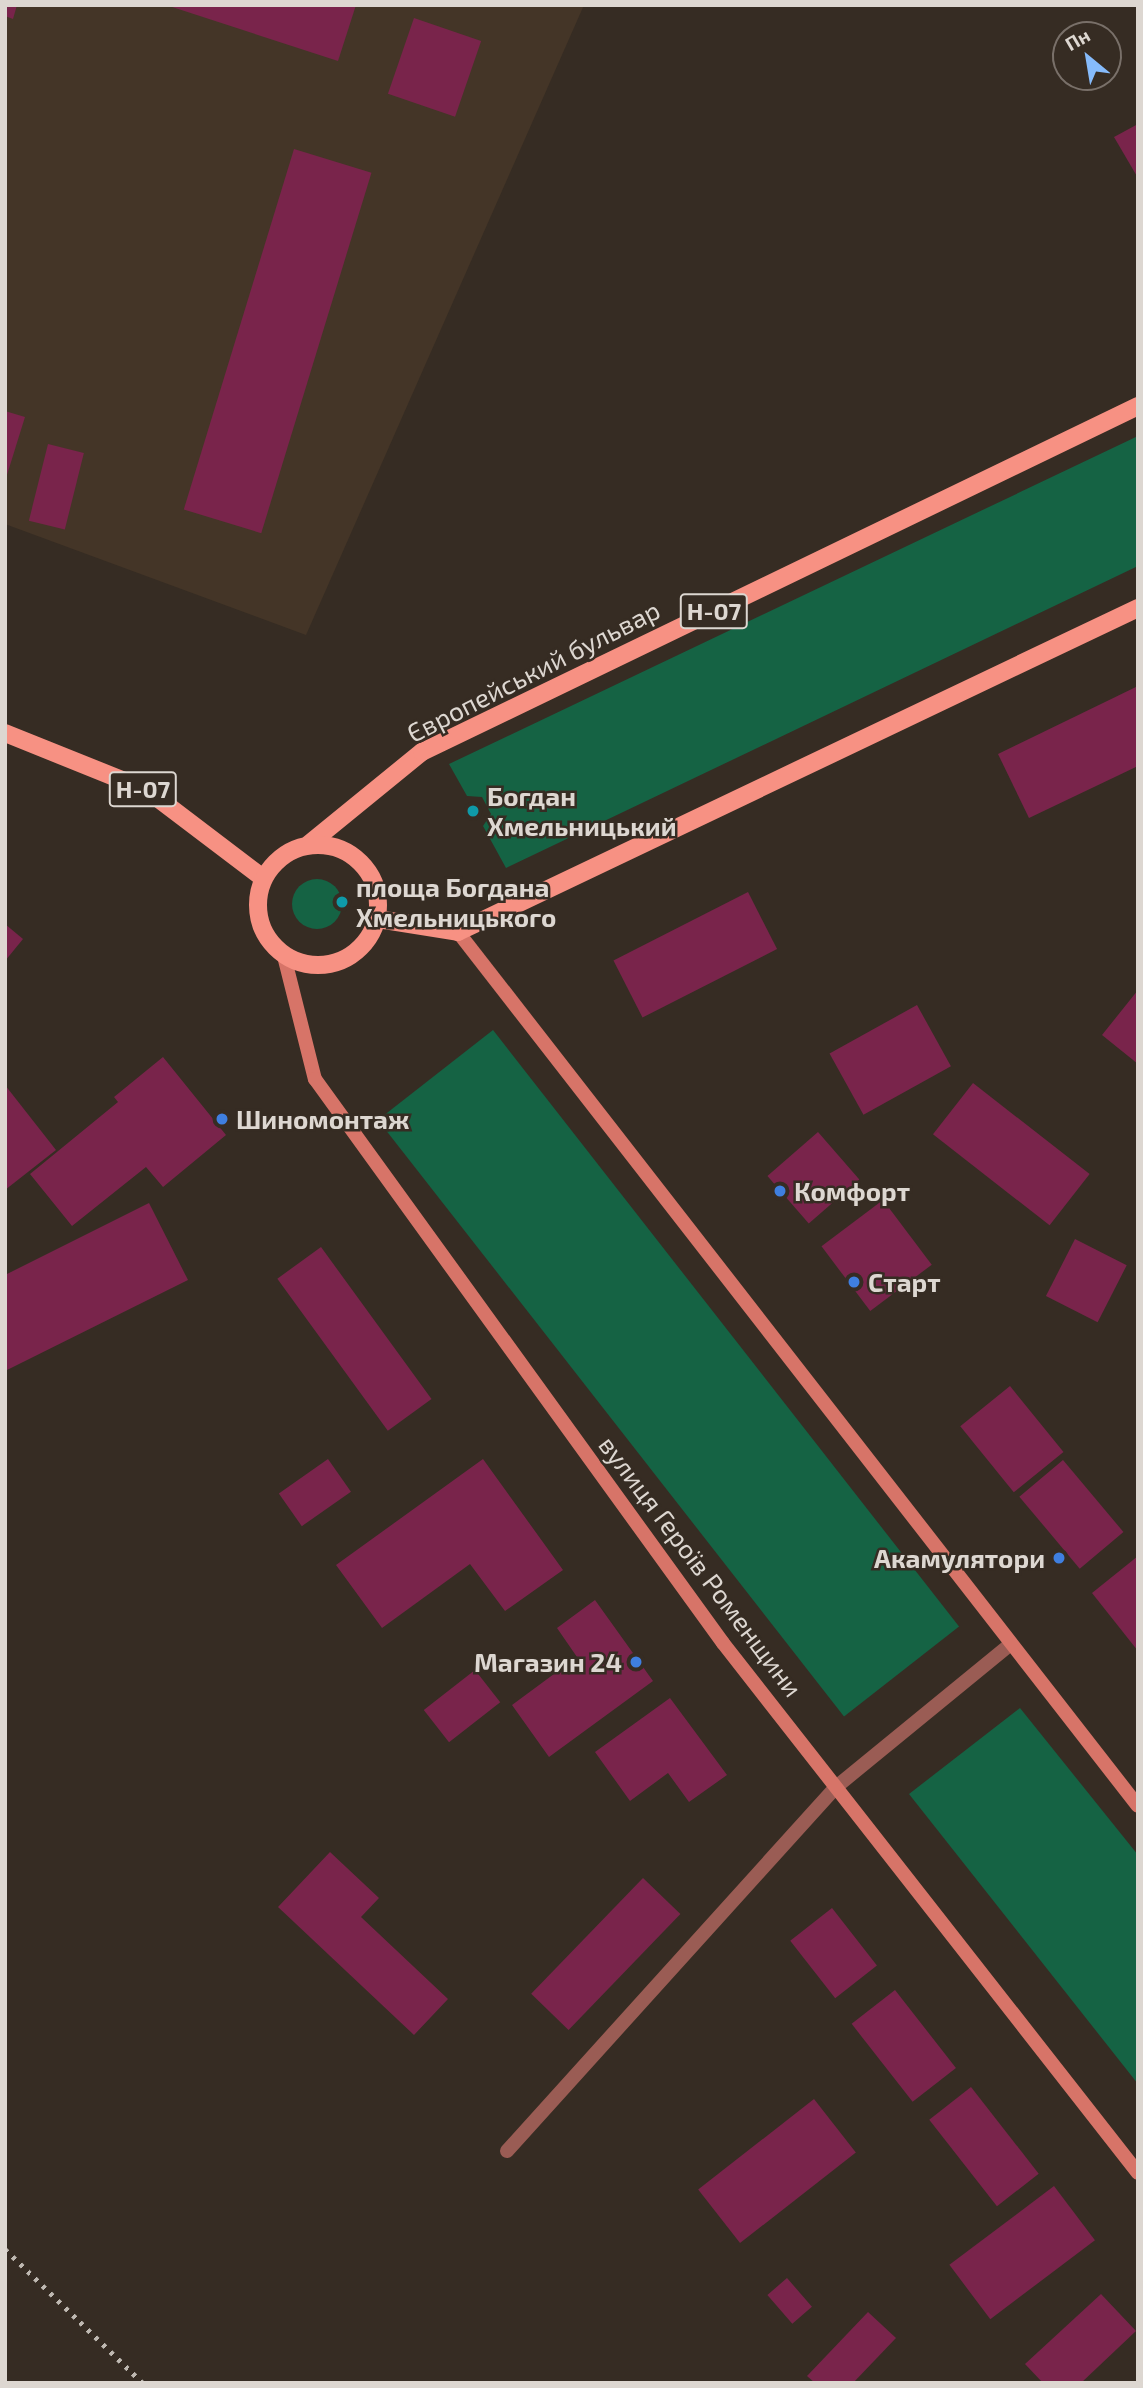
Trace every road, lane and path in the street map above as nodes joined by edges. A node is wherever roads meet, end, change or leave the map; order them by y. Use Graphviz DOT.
graph roads {
  1 [pos="1138,406"];
  2 [pos="1138,608"];
  3 [pos="5,733"];
  4 [pos="309,844"];
  5 [pos="263,878"];
  6 [pos="378,919"];
  7 [pos="458,932"];
  8 [pos="284,956"];
  9 [pos="1011,1644"];
  10 [pos="836,1787"];
  11 [pos="1138,1807"];
  12 [pos="507,2151"];
  13 [pos="1138,2173"];
  1 -- 4 [label="main road, Європейський бульвар / Н-07"];
  2 -- 7 [label="main road"];
  3 -- 5 [label="main road, Н-07"];
  4 -- 5 [label="main road, Н-07"];
  4 -- 6 [label="main road"];
  5 -- 8 [label="main road"];
  6 -- 7 [label="main road"];
  6 -- 8 [label="main road"];
  7 -- 9 [label="street"];
  8 -- 10 [label="street, вулиця Героїв Роменщини"];
  9 -- 10 [label="lane"];
  9 -- 11 [label="street"];
  10 -- 12 [label="lane"];
  10 -- 13 [label="street, вулиця Героїв Роменщини"];
}
